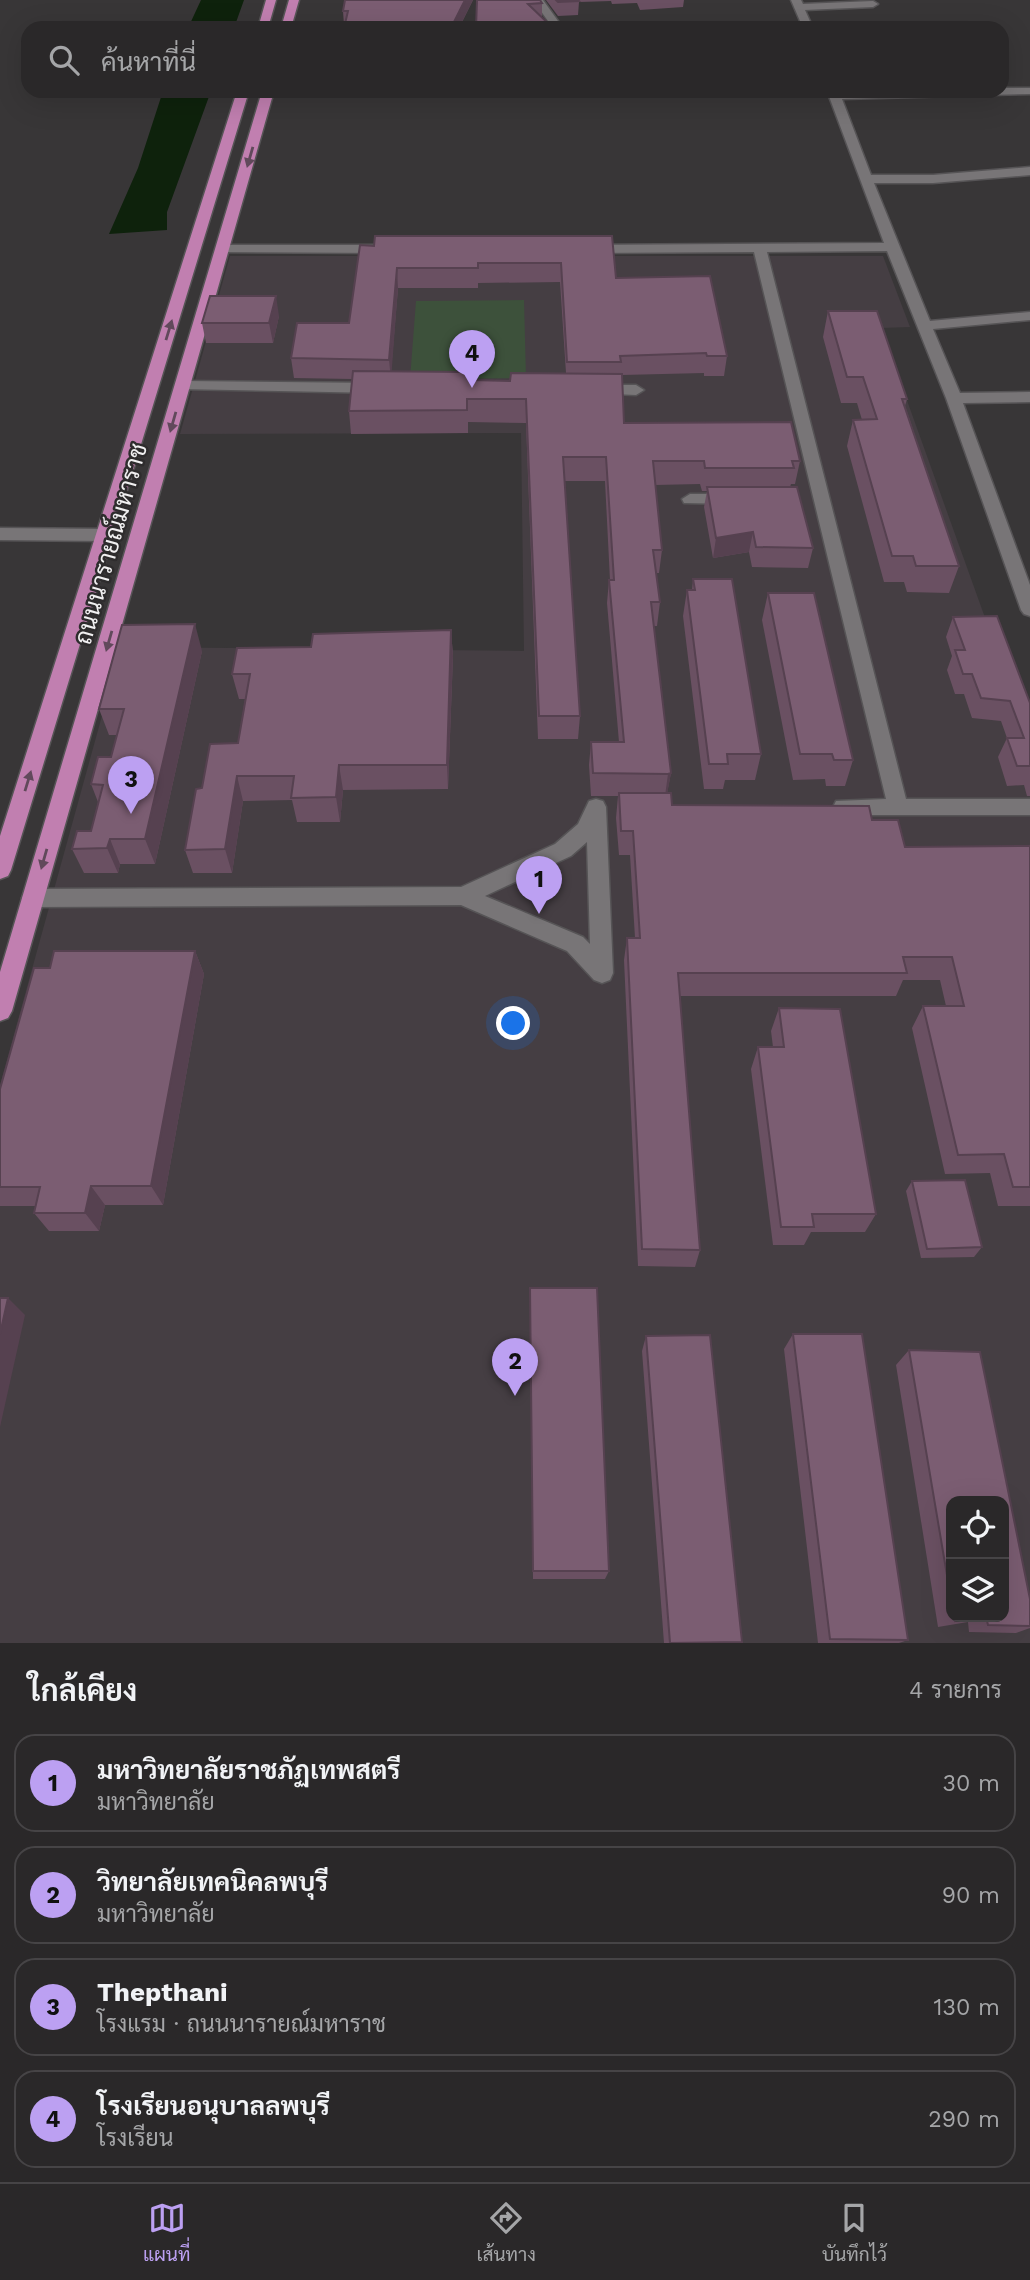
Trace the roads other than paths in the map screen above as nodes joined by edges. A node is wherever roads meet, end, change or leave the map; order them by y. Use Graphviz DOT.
graph roads {
  1 [pos="271,0"];
  2 [pos="293,0"];
  3 [pos="538,0"];
  4 [pos="798,3"];
  5 [pos="873,4"];
  6 [pos="265,21"];
  7 [pos="288,21"];
  8 [pos="553,21"];
  9 [pos="805,21"];
  10 [pos="1009,91"];
  11 [pos="1030,91"];
  12 [pos="241,98"];
  13 [pos="266,98"];
  14 [pos="836,98"];
  15 [pos="1030,171"];
  16 [pos="866,179"];
  17 [pos="892,247"];
  18 [pos="224,249"];
  19 [pos="403,249"];
  20 [pos="568,249"];
  21 [pos="760,249"];
  22 [pos="1030,316"];
  23 [pos="924,326"];
  24 [pos="184,386"];
  25 [pos="389,388"];
  26 [pos="581,390"];
  27 [pos="636,390"];
  28 [pos="1030,397"];
  29 [pos="954,398"];
  30 [pos="690,499"];
  31 [pos="756,499"];
  32 [pos="0,534"];
  33 [pos="105,535"];
  34 [pos="1030,610"];
  35 [pos="816,807"];
  36 [pos="898,807"];
  37 [pos="1030,807"];
  38 [pos="0,870"];
  39 [pos="463,896"];
  40 [pos="33,898"];
  41 [pos="0,1011"];
  1 -- 6 [label="main road"];
  2 -- 7 [label="main road"];
  3 -- 8 [label="street"];
  4 -- 5 [label="street"];
  4 -- 9 [label="street"];
  10 -- 11 [label="street"];
  33 -- 12 [label="main road, ถนนนารายณ์มหาราช, one-way"];
  13 -- 18 [label="main road, ถนนนารายณ์มหาราช, one-way"];
  14 -- 16 [label="street"];
  15 -- 16 [label="street"];
  16 -- 17 [label="street"];
  17 -- 21 [label="street"];
  17 -- 23 [label="street"];
  18 -- 19 [label="street"];
  18 -- 24 [label="main road, ถนนนารายณ์มหาราช"];
  20 -- 21 [label="street"];
  21 -- 36 [label="street"];
  22 -- 23 [label="street"];
  23 -- 29 [label="street"];
  24 -- 25 [label="street"];
  24 -- 40 [label="main road, ถนนนารายณ์มหาราช, one-way"];
  26 -- 27 [label="street"];
  28 -- 29 [label="street"];
  29 -- 34 [label="street"];
  30 -- 31 [label="street"];
  32 -- 33 [label="street"];
  38 -- 33 [label="main road, ถนนนารายณ์มหาราช, one-way"];
  35 -- 36 [label="street"];
  36 -- 37 [label="street"];
  39 -- 39 [label="street"];
  39 -- 40 [label="street"];
  40 -- 41 [label="main road, ถนนนารายณ์มหาราช"];
}
